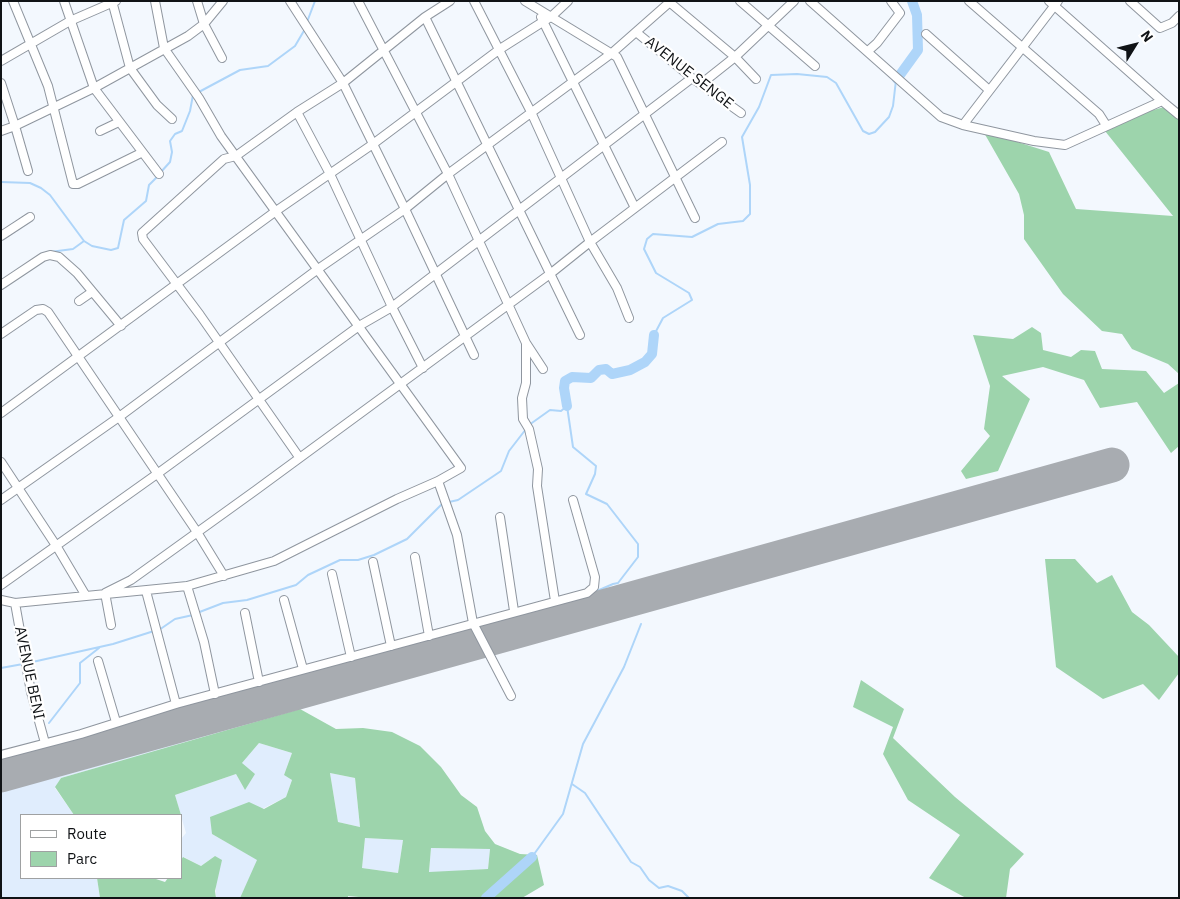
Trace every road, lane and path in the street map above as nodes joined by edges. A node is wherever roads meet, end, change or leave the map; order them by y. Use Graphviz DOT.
graph roads {
  1 [pos="13,1"];
  2 [pos="64,1"];
  3 [pos="155,1"];
  4 [pos="197,1"];
  5 [pos="223,1"];
  6 [pos="290,1"];
  7 [pos="358,1"];
  8 [pos="450,1"];
  9 [pos="474,1"];
  10 [pos="525,1"];
  11 [pos="568,1"];
  12 [pos="740,1"];
  13 [pos="794,1"];
  14 [pos="810,1"];
  15 [pos="890,1"];
  16 [pos="969,1"];
  17 [pos="1130,1"];
  18 [pos="114,2"];
  19 [pos="669,2"];
  20 [pos="1054,3"];
  21 [pos="535,7"];
  22 [pos="552,16"];
  23 [pos="1179,16"];
  24 [pos="425,17"];
  25 [pos="543,20"];
  26 [pos="70,21"];
  27 [pos="204,24"];
  28 [pos="769,26"];
  29 [pos="636,32"];
  30 [pos="926,34"];
  31 [pos="32,45"];
  32 [pos="1022,47"];
  33 [pos="164,48"];
  34 [pos="500,49"];
  35 [pos="383,50"];
  36 [pos="868,51"];
  37 [pos="612,53"];
  38 [pos="735,57"];
  39 [pos="222,58"];
  40 [pos="1,61"];
  41 [pos="816,66"];
  42 [pos="130,68"];
  43 [pos="692,78"];
  44 [pos="756,79"];
  45 [pos="458,81"];
  46 [pos="573,81"];
  47 [pos="1,83"];
  48 [pos="342,83"];
  49 [pos="701,84"];
  50 [pos="94,88"];
  51 [pos="989,90"];
  52 [pos="1162,101"];
  53 [pos="55,107"];
  54 [pos="297,112"];
  55 [pos="415,112"];
  56 [pos="531,112"];
  57 [pos="741,113"];
  58 [pos="646,114"];
  59 [pos="1179,115"];
  60 [pos="172,119"];
  61 [pos="119,122"];
  62 [pos="963,125"];
  63 [pos="1106,125"];
  64 [pos="15,126"];
  65 [pos="1,131"];
  66 [pos="100,131"];
  67 [pos="722,142"];
  68 [pos="373,144"];
  69 [pos="488,144"];
  70 [pos="603,144"];
  71 [pos="141,153"];
  72 [pos="236,156"];
  73 [pos="28,171"];
  74 [pos="159,174"];
  75 [pos="330,174"];
  76 [pos="448,174"];
  77 [pos="561,177"];
  78 [pos="675,178"];
  79 [pos="635,208"];
  80 [pos="405,209"];
  81 [pos="519,210"];
  82 [pos="276,212"];
  83 [pos="30,217"];
  84 [pos="695,218"];
  85 [pos="1,236"];
  86 [pos="362,240"];
  87 [pos="477,240"];
  88 [pos="590,242"];
  89 [pos="318,269"];
  90 [pos="435,272"];
  91 [pos="550,274"];
  92 [pos="177,284"];
  93 [pos="1,285"];
  94 [pos="92,292"];
  95 [pos="79,301"];
  96 [pos="507,304"];
  97 [pos="392,307"];
  98 [pos="629,318"];
  99 [pos="121,326"];
  100 [pos="359,326"];
  101 [pos="1,334"];
  102 [pos="465,335"];
  103 [pos="580,335"];
  104 [pos="220,343"];
  105 [pos="526,343"];
  106 [pos="474,355"];
  107 [pos="77,357"];
  108 [pos="423,368"];
  109 [pos="542,369"];
  110 [pos="401,383"];
  111 [pos="257,399"];
  112 [pos="1,413"];
  113 [pos="119,417"];
  114 [pos="299,457"];
  115 [pos="1,462"];
  116 [pos="158,474"];
  117 [pos="438,481"];
  118 [pos="21,486"];
  119 [pos="1,500"];
  120 [pos="573,500"];
  121 [pos="500,517"];
  122 [pos="197,532"];
  123 [pos="57,546"];
  124 [pos="415,557"];
  125 [pos="373,562"];
  126 [pos="332,574"];
  127 [pos="224,576"];
  128 [pos="1,585"];
  129 [pos="187,586"];
  130 [pos="146,591"];
  131 [pos="105,593"];
  132 [pos="86,596"];
  133 [pos="1,600"];
  134 [pos="284,600"];
  135 [pos="555,600"];
  136 [pos="15,603"];
  137 [pos="514,611"];
  138 [pos="245,613"];
  139 [pos="473,623"];
  140 [pos="111,625"];
  141 [pos="429,636"];
  142 [pos="391,646"];
  143 [pos="351,656"];
  144 [pos="98,661"];
  145 [pos="303,669"];
  146 [pos="259,682"];
  147 [pos="215,694"];
  148 [pos="511,696"];
  149 [pos="176,704"];
  150 [pos="116,722"];
  151 [pos="44,743"];
  152 [pos="1,755"];
  1 -- 31 [label="street"];
  2 -- 26 [label="street"];
  3 -- 33 [label="street"];
  4 -- 27 [label="street"];
  5 -- 27 [label="street"];
  6 -- 48 [label="street"];
  7 -- 35 [label="street"];
  8 -- 24 [label="street"];
  9 -- 34 [label="street"];
  10 -- 21 [label="street"];
  11 -- 22 [label="street"];
  12 -- 28 [label="street"];
  13 -- 28 [label="street"];
  14 -- 36 [label="street"];
  15 -- 36 [label="street"];
  16 -- 32 [label="street"];
  17 -- 23 [label="street"];
  18 -- 26 [label="street"];
  18 -- 42 [label="street"];
  19 -- 29 [label="street"];
  19 -- 38 [label="street"];
  20 -- 32 [label="street"];
  20 -- 52 [label="street"];
  21 -- 22 [label="street"];
  21 -- 25 [label="street"];
  22 -- 25 [label="street"];
  22 -- 37 [label="street"];
  24 -- 35 [label="street"];
  24 -- 45 [label="street"];
  25 -- 34 [label="street"];
  25 -- 46 [label="street"];
  26 -- 31 [label="street"];
  26 -- 50 [label="street"];
  27 -- 33 [label="street"];
  27 -- 39 [label="street"];
  28 -- 38 [label="street"];
  28 -- 41 [label="street"];
  29 -- 37 [label="street"];
  29 -- 43 [label="street, AVENUE SENGE"];
  30 -- 51 [label="street"];
  31 -- 40 [label="street"];
  31 -- 53 [label="street"];
  32 -- 51 [label="street"];
  32 -- 63 [label="street"];
  33 -- 42 [label="street"];
  33 -- 72 [label="street"];
  34 -- 45 [label="street"];
  34 -- 56 [label="street"];
  35 -- 48 [label="street"];
  35 -- 55 [label="street"];
  36 -- 62 [label="street"];
  37 -- 46 [label="street"];
  37 -- 58 [label="street"];
  38 -- 44 [label="street"];
  38 -- 49 [label="street"];
  42 -- 50 [label="street"];
  42 -- 60 [label="street"];
  43 -- 49 [label="street, AVENUE SENGE"];
  43 -- 58 [label="street"];
  45 -- 55 [label="street"];
  45 -- 69 [label="street"];
  46 -- 56 [label="street"];
  46 -- 70 [label="street"];
  47 -- 64 [label="street"];
  48 -- 54 [label="street"];
  48 -- 68 [label="street"];
  49 -- 57 [label="street, AVENUE SENGE"];
  50 -- 53 [label="street"];
  50 -- 61 [label="street"];
  51 -- 62 [label="street"];
  52 -- 59 [label="street"];
  52 -- 63 [label="street"];
  53 -- 64 [label="street"];
  53 -- 71 [label="street"];
  54 -- 72 [label="street"];
  54 -- 75 [label="street"];
  55 -- 68 [label="street"];
  55 -- 76 [label="street"];
  56 -- 69 [label="street"];
  56 -- 77 [label="street"];
  58 -- 70 [label="street"];
  58 -- 78 [label="street"];
  61 -- 66 [label="street"];
  61 -- 71 [label="street"];
  62 -- 63 [label="street"];
  64 -- 65 [label="street"];
  64 -- 73 [label="street"];
  67 -- 78 [label="street"];
  68 -- 75 [label="street"];
  68 -- 80 [label="street"];
  69 -- 76 [label="street"];
  69 -- 81 [label="street"];
  70 -- 77 [label="street"];
  70 -- 79 [label="street"];
  71 -- 74 [label="street"];
  72 -- 82 [label="street"];
  72 -- 92 [label="street"];
  75 -- 82 [label="street"];
  75 -- 86 [label="street"];
  76 -- 80 [label="street"];
  76 -- 87 [label="street"];
  77 -- 81 [label="street"];
  77 -- 88 [label="street"];
  78 -- 79 [label="street"];
  78 -- 84 [label="street"];
  79 -- 88 [label="street"];
  80 -- 86 [label="street"];
  80 -- 90 [label="street"];
  81 -- 87 [label="street"];
  81 -- 91 [label="street"];
  82 -- 89 [label="street"];
  82 -- 92 [label="street"];
  83 -- 85 [label="street"];
  86 -- 89 [label="street"];
  86 -- 97 [label="street"];
  87 -- 90 [label="street"];
  87 -- 96 [label="street"];
  88 -- 91 [label="street"];
  88 -- 98 [label="street"];
  89 -- 100 [label="street"];
  89 -- 104 [label="street"];
  90 -- 97 [label="street"];
  90 -- 102 [label="street"];
  91 -- 96 [label="street"];
  91 -- 103 [label="street"];
  92 -- 99 [label="street"];
  92 -- 104 [label="street"];
  93 -- 94 [label="street"];
  94 -- 95 [label="street"];
  94 -- 99 [label="street"];
  96 -- 102 [label="street"];
  96 -- 105 [label="street"];
  97 -- 100 [label="street"];
  97 -- 108 [label="street"];
  99 -- 107 [label="street"];
  100 -- 110 [label="street"];
  100 -- 111 [label="street"];
  101 -- 107 [label="street"];
  102 -- 106 [label="street"];
  102 -- 108 [label="street"];
  104 -- 111 [label="street"];
  104 -- 113 [label="street"];
  105 -- 109 [label="street"];
  105 -- 135 [label="street"];
  107 -- 112 [label="street"];
  107 -- 113 [label="street"];
  108 -- 110 [label="street"];
  110 -- 114 [label="street"];
  110 -- 117 [label="street"];
  111 -- 114 [label="street"];
  111 -- 116 [label="street"];
  113 -- 116 [label="street"];
  113 -- 118 [label="street"];
  114 -- 122 [label="street"];
  115 -- 118 [label="street"];
  116 -- 122 [label="street"];
  116 -- 123 [label="street"];
  117 -- 127 [label="street"];
  117 -- 139 [label="street"];
  118 -- 119 [label="street"];
  118 -- 123 [label="street"];
  120 -- 135 [label="street"];
  121 -- 137 [label="street"];
  122 -- 127 [label="street"];
  122 -- 131 [label="street"];
  123 -- 128 [label="street"];
  123 -- 132 [label="street"];
  124 -- 141 [label="street"];
  125 -- 142 [label="street"];
  126 -- 143 [label="street"];
  127 -- 129 [label="street"];
  129 -- 130 [label="street"];
  129 -- 147 [label="street"];
  130 -- 131 [label="street"];
  130 -- 149 [label="street"];
  131 -- 132 [label="street"];
  131 -- 140 [label="street"];
  132 -- 136 [label="street"];
  133 -- 136 [label="street"];
  134 -- 145 [label="street"];
  135 -- 137 [label="street"];
  136 -- 151 [label="street, AVENUE BENI"];
  137 -- 139 [label="street"];
  138 -- 146 [label="street"];
  139 -- 141 [label="street"];
  139 -- 148 [label="street"];
  141 -- 142 [label="street"];
  142 -- 143 [label="street"];
  143 -- 145 [label="street"];
  144 -- 150 [label="street"];
  145 -- 146 [label="street"];
  146 -- 147 [label="street"];
  147 -- 149 [label="street"];
  149 -- 150 [label="street"];
  150 -- 151 [label="street"];
  151 -- 152 [label="street"];
}
